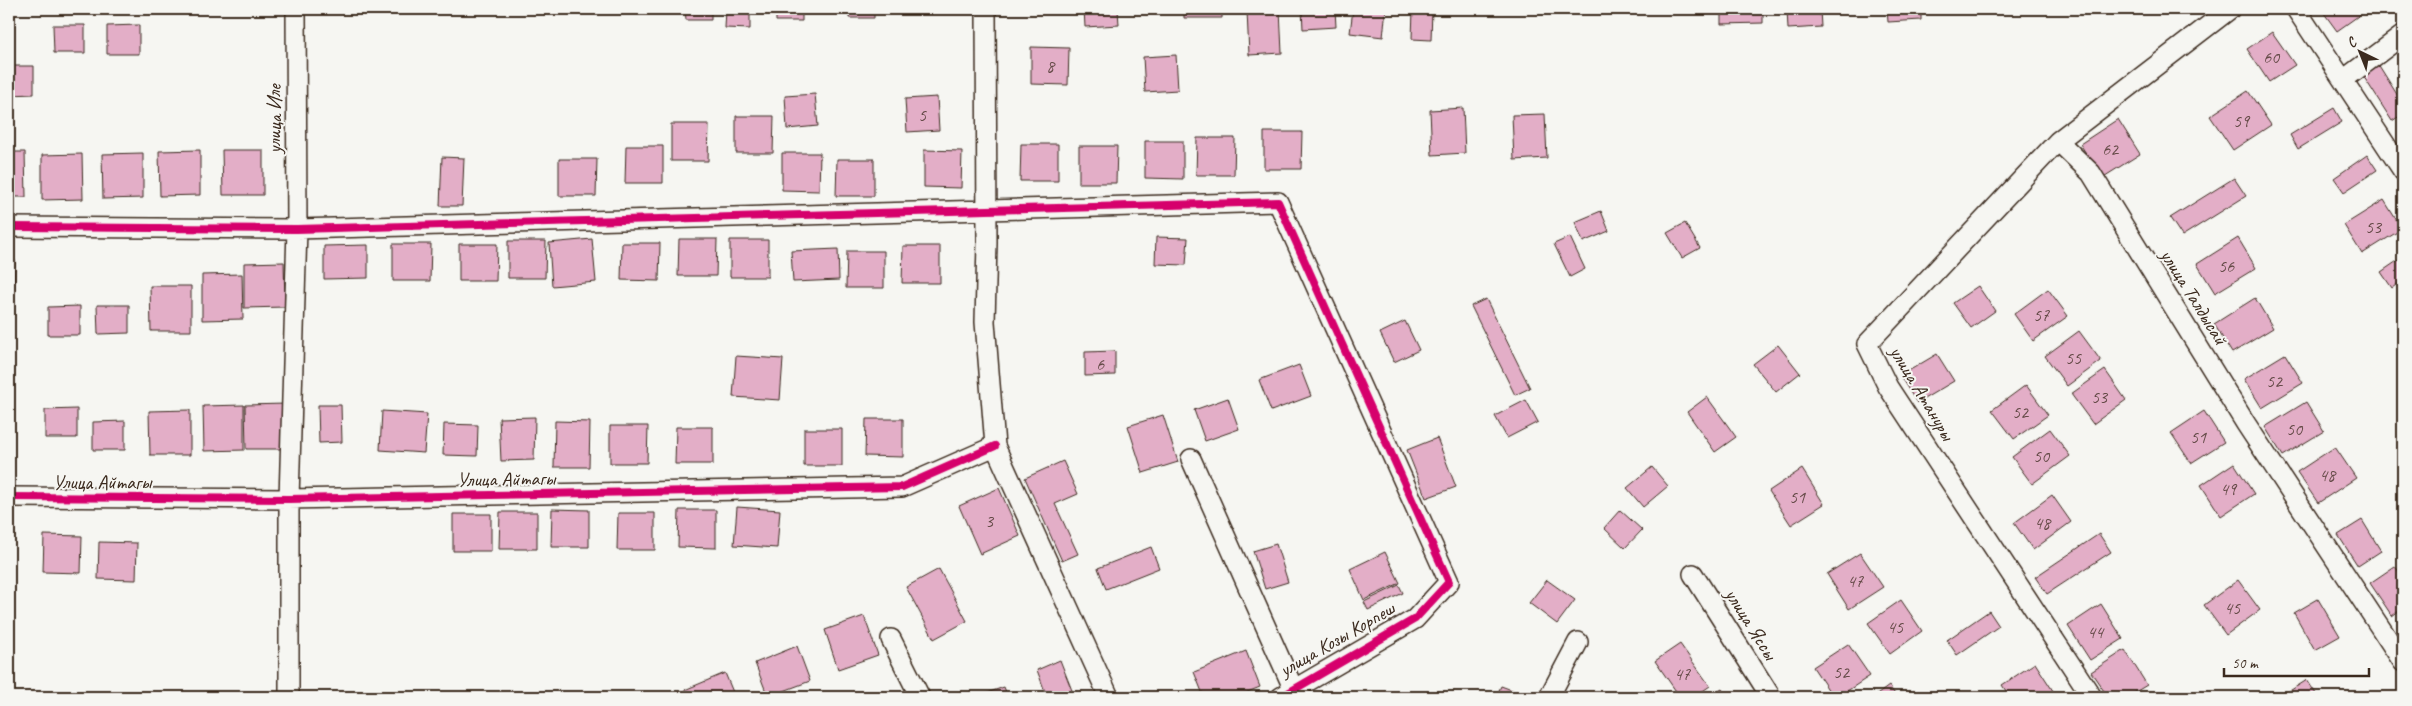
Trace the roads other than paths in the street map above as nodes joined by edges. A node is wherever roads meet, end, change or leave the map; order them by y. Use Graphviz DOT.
graph roads {
  1 [pos="296,9"];
  2 [pos="986,9"];
  3 [pos="2230,9"];
  4 [pos="2296,9"];
  5 [pos="2403,35"];
  6 [pos="2343,80"];
  7 [pos="2058,141"];
  8 [pos="2403,171"];
  9 [pos="986,210"];
  10 [pos="9,227"];
  11 [pos="297,229"];
  12 [pos="996,446"];
  13 [pos="1190,460"];
  14 [pos="9,497"];
  15 [pos="288,499"];
  16 [pos="1693,574"];
  17 [pos="891,639"];
  18 [pos="1578,642"];
  19 [pos="2403,662"];
  20 [pos="1288,694"];
  21 [pos="289,697"];
  22 [pos="920,697"];
  23 [pos="1109,697"];
  24 [pos="1549,697"];
  25 [pos="1771,697"];
  26 [pos="2092,697"];
  1 -- 11 [label="street, улица Иле"];
  2 -- 9 [label="street"];
  3 -- 7 [label="street"];
  4 -- 6 [label="street"];
  5 -- 6 [label="street"];
  6 -- 8 [label="street"];
  7 -- 19 [label="street, улица Талдысай"];
  7 -- 26 [label="street, улица Атануры"];
  9 -- 11 [label="street"];
  9 -- 12 [label="street"];
  9 -- 20 [label="street, улица Козы Корпеш"];
  10 -- 11 [label="street"];
  11 -- 15 [label="street"];
  12 -- 15 [label="street, Улица Айтагы"];
  12 -- 23 [label="street"];
  13 -- 20 [label="street"];
  14 -- 15 [label="street, Улица Айтагы"];
  15 -- 21 [label="street"];
  16 -- 25 [label="street, улица Яссы"];
  17 -- 22 [label="street"];
  18 -- 24 [label="street"];
}
